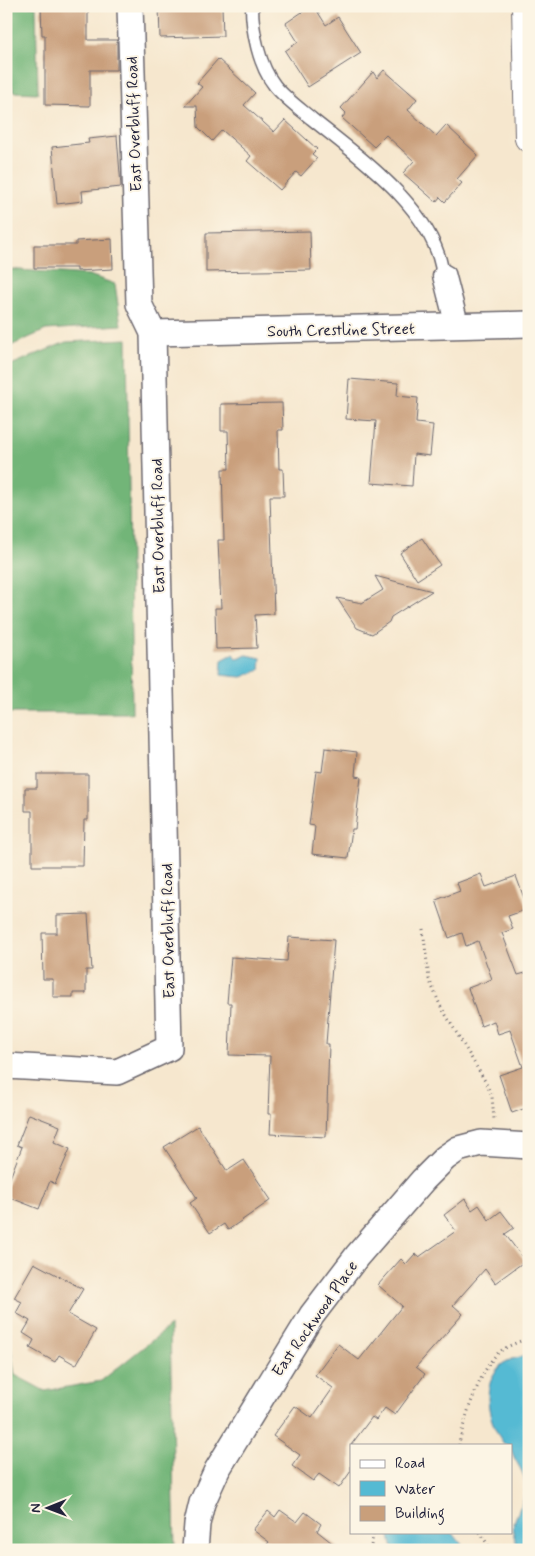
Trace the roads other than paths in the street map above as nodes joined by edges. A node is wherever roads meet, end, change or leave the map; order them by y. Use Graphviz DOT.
graph roads {
  1 [pos="130,6"];
  2 [pos="252,6"];
  3 [pos="526,6"];
  4 [pos="529,138"];
  5 [pos="529,324"];
  6 [pos="458,327"];
  7 [pos="153,333"];
  8 [pos="6,1066"];
  9 [pos="529,1146"];
  10 [pos="195,1550"];
  1 -- 7 [label="street, East Overbluff Road"];
  2 -- 6 [label="lane"];
  3 -- 4 [label="street"];
  5 -- 6 [label="street, South Crestline Street"];
  6 -- 7 [label="street, South Crestline Street"];
  7 -- 8 [label="street, East Overbluff Road"];
  9 -- 10 [label="street, East Rockwood Place"];
}
